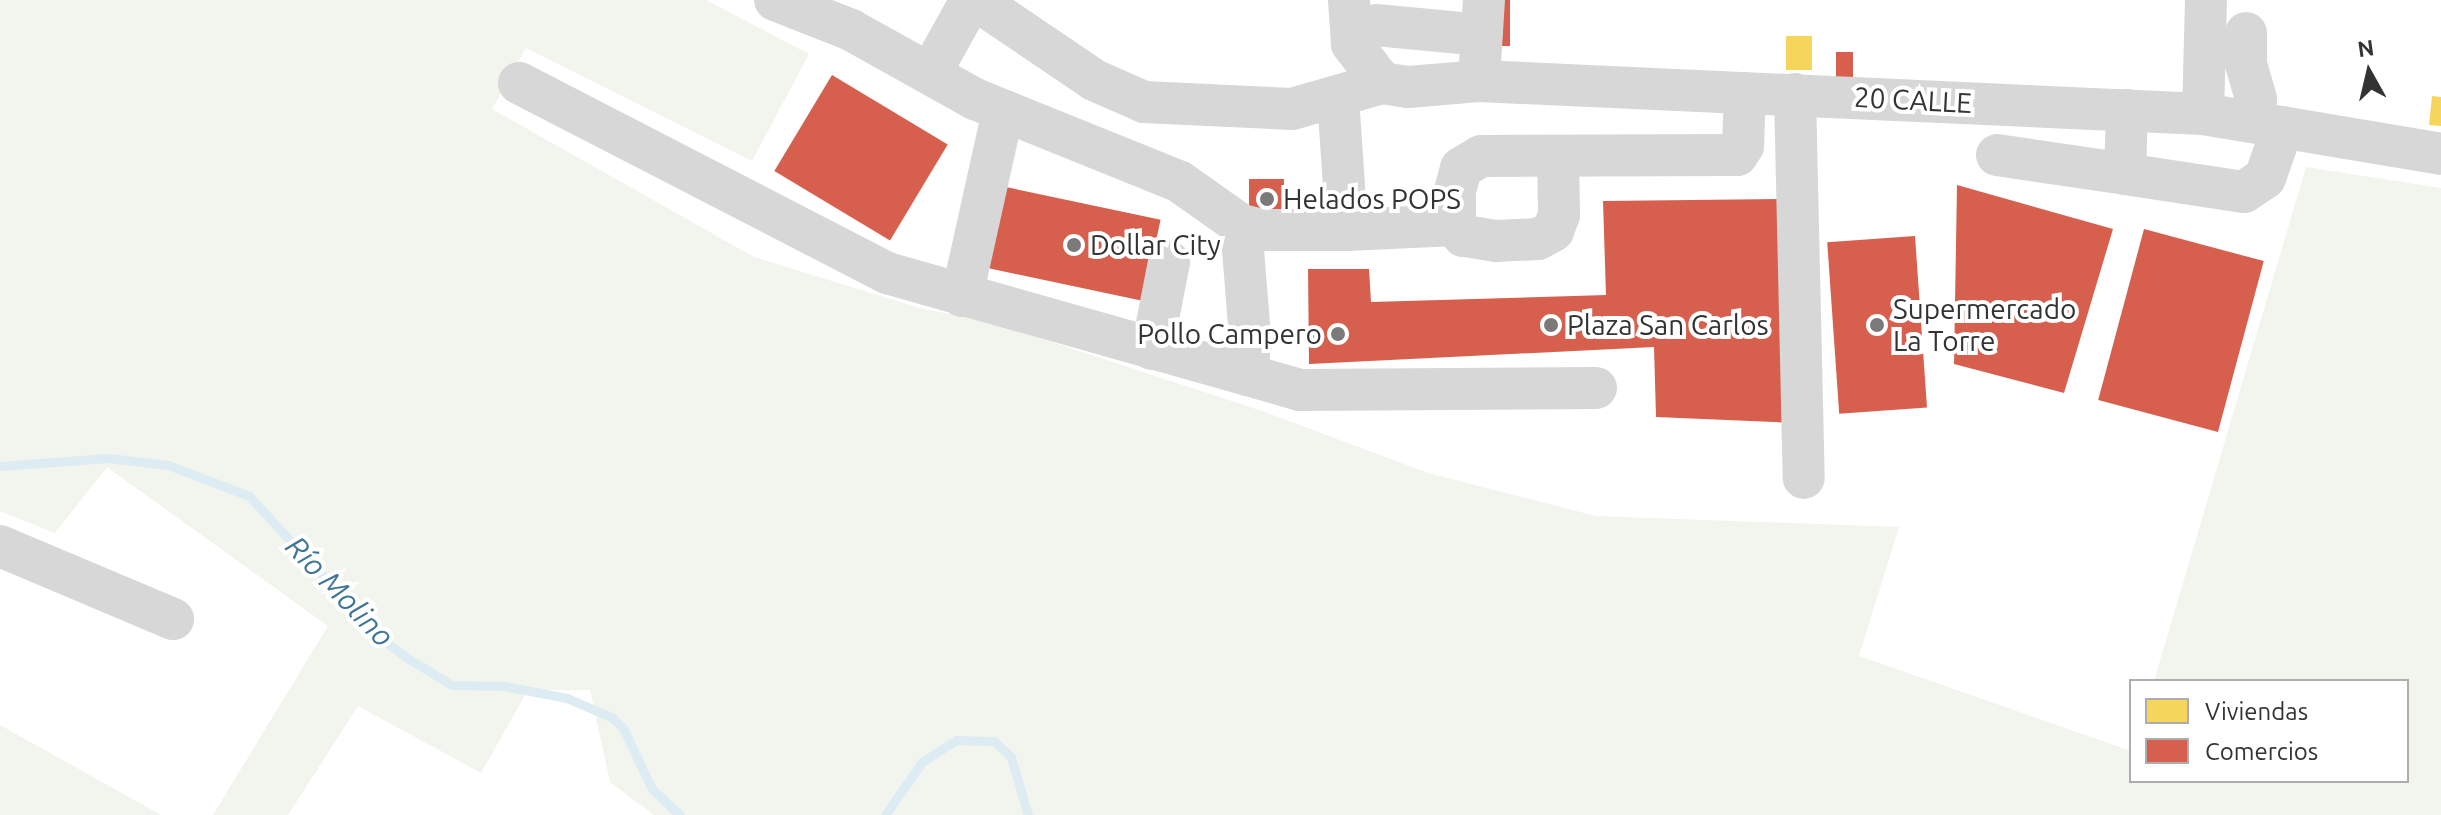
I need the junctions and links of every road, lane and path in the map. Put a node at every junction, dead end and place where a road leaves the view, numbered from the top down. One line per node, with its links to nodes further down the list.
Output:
1 (775, 0): 7 (street)
2 (974, 0): 7 (street); 13 (street)
3 (2206, 0): 16 (street)
4 (1368, 8): 5 (street); 8 (street)
5 (1483, 18): 9 (street)
6 (2246, 33): 17 (street)
7 (931, 72): 15 (street)
8 (1377, 79): 9 (street, 20 CALLE); 13 (street)
9 (1479, 81): 11 (street, 20 CALLE)
10 (519, 83): 26 (street)
11 (1745, 93): 12 (street, 20 CALLE); 20 (street)
12 (1795, 94): 14 (street, 20 CALLE); 30 (street)
13 (1338, 97): 24 (street)
14 (2127, 110): 16 (street, 20 CALLE); 21 (street)
15 (1003, 111): 22 (street); 26 (street)
16 (2203, 114): 17 (street, 20 CALLE)
17 (2269, 125): 18 (street, 20 CALLE); 21 (street)
18 (2441, 154)
19 (1997, 155): 21 (street)
20 (1558, 156): 23 (street); 23 (street)
21 (2125, 174)
22 (1241, 225): 24 (street); 28 (street)
23 (1455, 225): 24 (street)
24 (1347, 230)
25 (1169, 262): 27 (street)
26 (962, 296): 27 (street)
27 (1152, 349): 28 (street)
28 (1248, 375): 29 (street)
29 (1596, 388)
30 (1804, 478)
31 (0, 546): 32 (street)
32 (173, 619)

